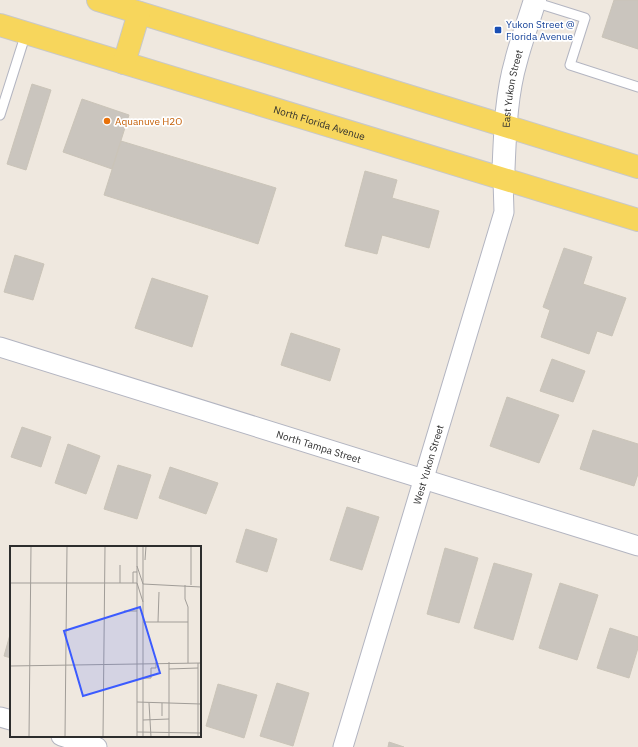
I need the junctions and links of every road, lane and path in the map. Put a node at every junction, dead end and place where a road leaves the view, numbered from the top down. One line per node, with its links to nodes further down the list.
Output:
1 (98, 0): 3 (main road)
2 (535, 1): 7 (lane); 9 (street, East Yukon Street)
3 (140, 10): 6 (main road); 9 (main road)
4 (0, 26): 5 (main road, North Florida Avenue)
5 (26, 33): 6 (main road, North Florida Avenue); 8 (lane)
6 (124, 63): 11 (main road, North Florida Avenue)
7 (638, 87)
8 (0, 115)
9 (506, 127): 10 (main road); 11 (street, East Yukon Street)
10 (638, 167)
11 (503, 180): 12 (main road, North Florida Avenue); 14 (street, West Yukon Street)
12 (638, 220)
13 (0, 347): 14 (street, North Tampa Street)
14 (423, 478): 15 (street, North Tampa Street); 20 (street, West Yukon Street)
15 (638, 546)
16 (0, 717): 17 (street)
17 (10, 720)
18 (65, 737): 19 (street)
19 (97, 747)
20 (343, 747)

